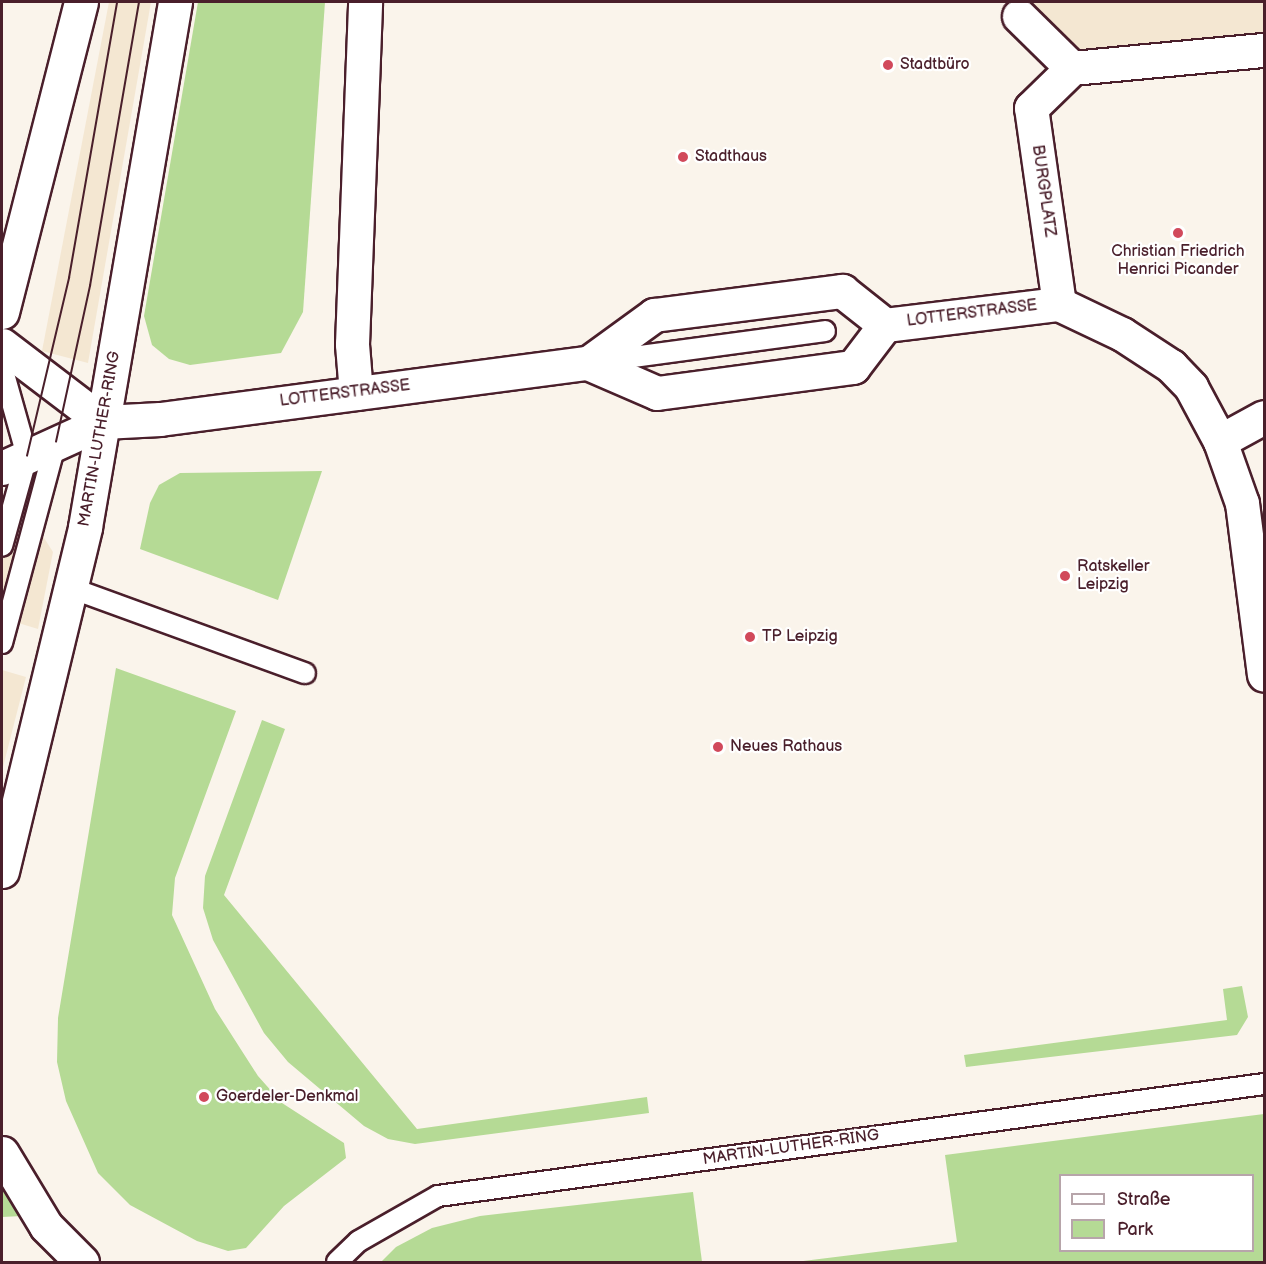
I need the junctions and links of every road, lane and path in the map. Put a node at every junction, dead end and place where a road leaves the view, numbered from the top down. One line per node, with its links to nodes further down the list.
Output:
1 (81, 2): 8 (street)
2 (174, 2): 16 (street, MARTIN-LUTHER-RING)
3 (365, 2): 14 (street)
4 (1019, 16): 6 (street)
5 (1264, 50): 6 (street)
6 (1072, 68): 7 (street, BURGPLATZ)
7 (1059, 304): 9 (street, LOTTERSTRASSE); 17 (street)
8 (2, 312)
9 (885, 325): 12 (street, LOTTERSTRASSE); 12 (street, LOTTERSTRASSE)
10 (825, 331): 12 (lane)
11 (2, 345): 16 (street)
12 (588, 363): 14 (street, LOTTERSTRASSE)
13 (2, 367): 19 (lane)
14 (356, 393): 16 (street, LOTTERSTRASSE)
15 (1264, 417): 17 (street)
16 (103, 423): 18 (street, LOTTERSTRASSE); 21 (street, MARTIN-LUTHER-RING)
17 (1220, 441): 24 (street)
18 (56, 442): 19 (street, LOTTERSTRASSE); 22 (lane)
19 (14, 462): 20 (lane)
20 (2, 546)
21 (71, 588): 23 (lane); 25 (street, MARTIN-LUTHER-RING)
22 (2, 643)
23 (305, 673)
24 (1264, 675)
25 (2, 871)
26 (1264, 1084): 29 (lane, MARTIN-LUTHER-RING)
27 (2, 1153): 28 (street)
28 (82, 1263)
29 (338, 1263)

